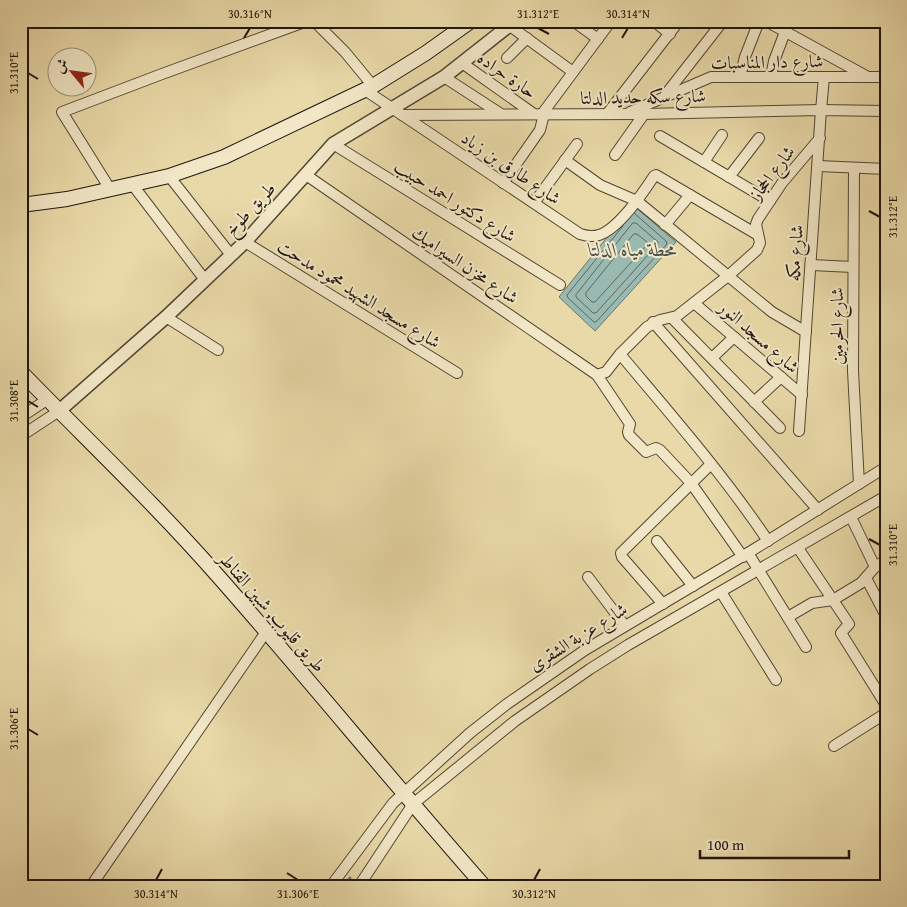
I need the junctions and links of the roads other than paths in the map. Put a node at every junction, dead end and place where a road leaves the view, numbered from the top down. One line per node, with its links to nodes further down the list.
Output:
1 (308, 21): 52 (street)
2 (314, 21): 25 (street, شارع طارق بن زياد)
3 (573, 21): 15 (street)
4 (611, 21): 15 (street)
5 (654, 21): 13 (street)
6 (679, 21): 13 (street)
7 (723, 21): 26 (street)
8 (759, 21): 20 (street)
9 (766, 21): 12 (street)
10 (469, 22): 25 (main road)
11 (513, 23): 14 (street); 17 (street, طريق طوخ)
12 (785, 32): 21 (street); 23 (street)
13 (670, 34): 32 (street)
14 (527, 38): 16 (street); 18 (street)
15 (598, 40): 18 (street)
16 (507, 58)
17 (462, 63): 19 (street, طريق طوخ); 31 (street, حارة حراده)
18 (573, 72): 31 (street)
19 (444, 76): 28 (street, طريق طوخ); 30 (street)
20 (740, 77): 21 (street, شارع دار المناسبات); 26 (street, شارع دار المناسبات)
21 (771, 77): 22 (street, شارع دار المناسبات)
22 (824, 77): 23 (street, شارع دار المناسبات); 27 (street, شارع مكه)
23 (866, 77): 24 (street, شارع دار المناسبات)
24 (886, 77)
25 (369, 88): 28 (street, شارع طارق بن زياد); 48 (main road)
26 (663, 97): 33 (street, شارع دار المناسبات)
27 (821, 110): 29 (street, شارع سكه حديد الدلتا); 34 (street, شارع سكه حديد الدلتا); 38 (street, شارع مكه)
28 (397, 111): 30 (street, شارع سكه حديد الدلتا); 39 (street, طريق طوخ); 50 (street, شارع طارق بن زياد)
29 (886, 111)
30 (502, 114): 31 (street, شارع سكه حديد الدلتا)
31 (540, 114): 32 (street, شارع سكه حديد الدلتا); 50 (street)
32 (607, 114): 33 (street, شارع سكه حديد الدلتا)
33 (626, 114): 34 (street, شارع سكه حديد الدلتا)
34 (644, 114): 41 (street)
35 (722, 135): 43 (street)
36 (660, 136): 43 (street)
37 (759, 138): 49 (street)
38 (820, 138): 44 (street, شارع مكه); 55 (street, شارع الحجاز)
39 (333, 144): 47 (street, طريق طوخ); 66 (street, شارع دكتور احمد حبيب)
40 (577, 144): 42 (street)
41 (615, 155)
42 (565, 160): 54 (street); 56 (street)
43 (704, 162): 49 (street)
44 (818, 166): 45 (street); 62 (street, شارع مكه)
45 (854, 168): 46 (street); 63 (street, شارع الحرمين)
46 (886, 169)
47 (306, 175): 60 (street, طريق طوخ); 77 (street, شارع مخزن السيراميك)
48 (169, 176): 51 (main road); 61 (street)
49 (729, 177): 55 (street)
50 (503, 183): 56 (street, شارع طارق بن زياد)
51 (132, 184): 52 (main road); 65 (street)
52 (110, 189): 57 (main road)
53 (690, 195): 54 (street, شارع طارق بن زياد); 58 (street); 59 (street)
54 (637, 201): 56 (street, شارع طارق بن زياد); 58 (street)
55 (770, 201): 59 (street, شارع الحجاز)
56 (534, 203)
57 (21, 205)
58 (666, 225): 64 (street)
59 (758, 235): 64 (street, شارع الحجاز)
60 (245, 242): 61 (street, طريق طوخ); 76 (street, شارع مسجد الشهيد محمود مدحت)
61 (231, 255): 65 (street, طريق طوخ)
62 (811, 265): 63 (street); 71 (street, شارع مكه)
63 (853, 267): 91 (street, شارع الحرمين)
64 (728, 276): 67 (street); 71 (street)
65 (205, 280): 68 (street, طريق طوخ)
66 (560, 285)
67 (694, 303): 69 (street); 72 (street, شارع مسجد النور)
68 (166, 317): 73 (street); 83 (street, طريق طوخ)
69 (672, 318): 70 (street); 75 (street)
70 (653, 322): 74 (street); 93 (street)
71 (806, 332): 80 (street, شارع مكه)
72 (734, 337): 75 (street); 79 (street, شارع مسجد النور)
73 (218, 350)
74 (620, 354): 77 (street); 88 (street)
75 (712, 358): 82 (street)
76 (457, 373)
77 (601, 374): 90 (street)
78 (23, 376): 81 (main road, طريق قليوب, شبين القناطر)
79 (781, 377): 80 (street, شارع مسجد النور); 82 (street)
80 (802, 395): 86 (street, شارع مكه)
81 (48, 399): 83 (main road, طريق قليوب, شبين القناطر); 84 (street)
82 (754, 402): 85 (street)
83 (59, 411): 87 (street, طريق طوخ); 111 (main road, طريق قليوب, شبين القناطر)
84 (21, 417)
85 (780, 428)
86 (799, 431)
87 (21, 436)
88 (711, 464): 90 (street); 96 (street)
89 (886, 467): 91 (street, شارع عزبة الشقرى)
90 (691, 484): 98 (street); 107 (street)
91 (859, 484): 93 (street, شارع عزبة الشقرى)
92 (886, 496): 94 (street, شارع عزبة الشقرى)
93 (818, 510): 96 (street, شارع عزبة الشقرى)
94 (850, 517): 97 (street, شارع عزبة الشقرى); 100 (street)
95 (657, 541): 104 (street)
96 (768, 541): 98 (street, شارع عزبة الشقرى)
97 (798, 548): 101 (street, شارع عزبة الشقرى); 106 (street)
98 (746, 555): 101 (street); 104 (street, شارع عزبة الشقرى)
99 (886, 560): 100 (street)
100 (875, 567): 103 (street)
101 (759, 570): 105 (street, شارع عزبة الشقرى); 109 (street)
102 (588, 577): 110 (street)
103 (866, 578): 106 (street); 108 (street)
104 (693, 586): 107 (street, شارع عزبة الشقرى)
105 (721, 592): 113 (street); 118 (street, شارع عزبة الشقرى)
106 (833, 600): 109 (street); 114 (street)
107 (663, 604): 110 (street, شارع عزبة الشقرى)
108 (886, 616)
109 (788, 617): 112 (street)
110 (625, 626): 117 (street, شارع عزبة الشقرى)
111 (266, 632): 117 (main road, طريق قليوب, شبين القناطر); 119 (street)
112 (806, 646)
113 (776, 680)
114 (886, 705)
115 (884, 718): 116 (street)
116 (834, 746)
117 (403, 793): 118 (main road, طريق قليوب, شبين القناطر); 120 (street, شارع عزبة الشقرى)
118 (413, 804): 121 (street, شارع عزبة الشقرى); 122 (main road, طريق قليوب, شبين القناطر)
119 (91, 886)
120 (331, 886)
121 (359, 886)
122 (484, 886)

